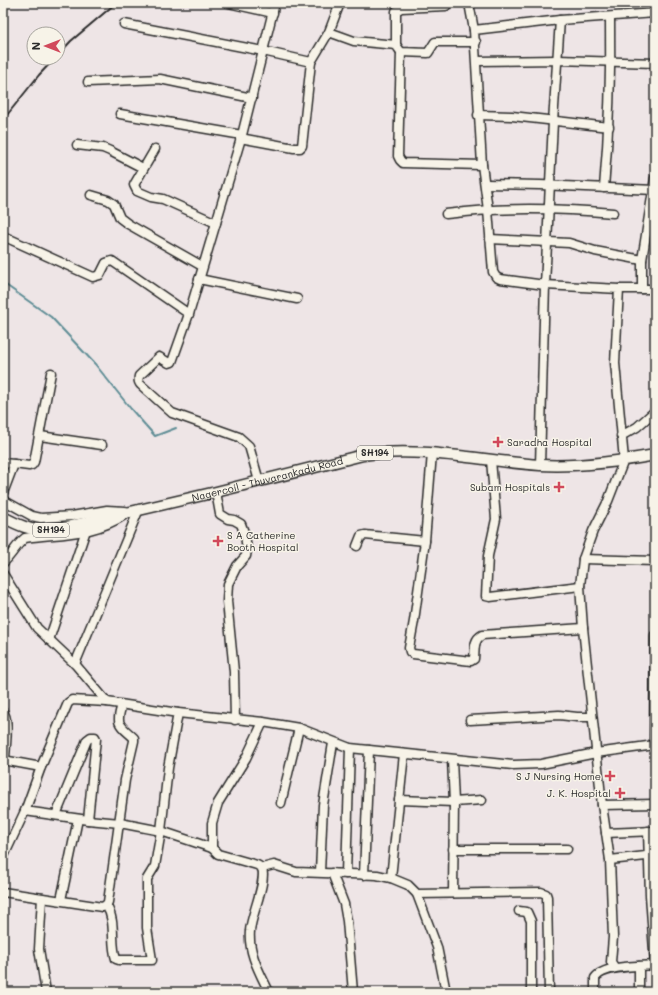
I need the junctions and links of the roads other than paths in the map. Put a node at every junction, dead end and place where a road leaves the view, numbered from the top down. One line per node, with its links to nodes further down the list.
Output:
1 (228, 3): 6 (street)
2 (275, 3): 6 (street)
3 (340, 3): 12 (street)
4 (469, 3): 11 (street)
5 (446, 6): 14 (street)
6 (273, 12): 15 (street)
7 (655, 13): 8 (street)
8 (610, 17): 9 (street); 18 (street)
9 (560, 20): 11 (street); 16 (street)
10 (124, 24): 15 (street)
11 (474, 30): 13 (street)
12 (329, 32): 14 (street); 19 (street)
13 (476, 42): 14 (street); 17 (street)
14 (399, 48): 30 (street)
15 (263, 51): 19 (street); 22 (street)
16 (558, 60): 17 (street); 18 (street); 25 (street)
17 (477, 61): 24 (street)
18 (610, 61): 20 (street); 26 (street)
19 (312, 62): 27 (street)
20 (655, 63)
21 (88, 82): 22 (street)
22 (252, 98): 27 (street)
23 (120, 114): 27 (street)
24 (478, 115): 25 (street); 30 (street)
25 (553, 122): 26 (street); 34 (street)
26 (609, 127): 35 (street)
27 (241, 137): 42 (street)
28 (77, 145): 31 (street)
29 (155, 149): 31 (street)
30 (482, 165): 33 (street)
31 (143, 168): 42 (street)
32 (655, 178): 36 (street)
33 (484, 184): 34 (street); 39 (street)
34 (550, 186): 35 (street); 38 (street)
35 (604, 188): 36 (street)
36 (654, 190): 46 (street)
37 (91, 195): 47 (street)
38 (549, 209): 39 (street); 40 (street); 45 (street)
39 (488, 210): 41 (street); 44 (street)
40 (613, 213)
41 (446, 214)
42 (216, 223): 47 (street)
43 (3, 236): 54 (street)
44 (490, 239): 45 (street); 49 (street)
45 (548, 241): 46 (street); 49 (street)
46 (642, 260): 51 (street)
47 (202, 266): 48 (street)
48 (199, 279): 53 (street); 54 (street)
49 (546, 285): 50 (street); 66 (street)
50 (619, 289): 51 (street); 58 (street)
51 (642, 289): 52 (street)
52 (655, 289)
53 (297, 299)
54 (189, 314): 67 (street)
55 (51, 373): 57 (street)
56 (655, 411): 58 (street)
57 (40, 436): 59 (street); 65 (street)
58 (621, 436): 63 (street)
59 (102, 445)
60 (432, 453): 62 (main road, Nagercoil - Thuvarankadu Road / SH194); 67 (main road, Nagercoil - Thuvarankadu Road / SH194); 74 (street)
61 (655, 455): 63 (main road, Nagercoil - Thuvarankadu Road / SH194)
62 (491, 460): 66 (main road, Nagercoil - Thuvarankadu Road / SH194); 80 (street)
63 (624, 460): 66 (main road, Nagercoil - Thuvarankadu Road / SH194); 76 (street)
64 (3, 463): 65 (street)
65 (14, 464): 68 (street)
66 (540, 465)
67 (259, 481): 69 (main road, Nagercoil - Thuvarankadu Road / SH194)
68 (3, 492)
69 (216, 492): 71 (main road, Nagercoil - Thuvarankadu Road / SH194); 90 (street)
70 (3, 500): 71 (street)
71 (134, 510): 72 (main road, Nagercoil - Thuvarankadu Road / SH194); 73 (street); 84 (street)
72 (3, 517)
73 (86, 530): 78 (street); 83 (street)
74 (425, 541): 75 (street); 81 (street)
75 (357, 546)
76 (583, 559): 77 (street); 80 (street)
77 (655, 561)
78 (3, 563)
79 (3, 574): 83 (street)
80 (580, 586): 81 (street)
81 (583, 628): 89 (street)
82 (655, 635): 95 (street)
83 (49, 640): 84 (street)
84 (75, 664): 85 (street)
85 (107, 702): 86 (street); 102 (street)
86 (122, 705): 88 (street); 113 (street)
87 (3, 712): 100 (street)
88 (178, 713): 90 (street); 115 (street)
89 (592, 717): 91 (street); 98 (street)
90 (235, 720): 92 (street)
91 (470, 720)
92 (263, 722): 93 (street); 117 (street)
93 (299, 728): 94 (street); 106 (street)
94 (333, 743): 96 (street); 124 (street)
95 (654, 745): 98 (street)
96 (350, 748): 97 (street); 126 (street)
97 (369, 750): 99 (street); 127 (street)
98 (596, 753): 101 (street); 108 (street)
99 (404, 754): 101 (street); 103 (street)
100 (4, 760): 102 (street)
101 (452, 760): 105 (street)
102 (41, 767): 109 (street)
103 (399, 800): 105 (street); 128 (street)
104 (482, 800): 105 (street)
105 (454, 802): 118 (street)
106 (281, 803)
107 (655, 804): 108 (street)
108 (602, 805): 116 (street)
109 (26, 811): 110 (street); 121 (street)
110 (56, 815): 111 (street); 112 (street)
111 (78, 819): 112 (street); 134 (street)
112 (88, 820): 113 (street)
113 (120, 823): 115 (street); 135 (street)
114 (652, 831): 116 (street); 120 (street)
115 (161, 832): 117 (street); 135 (street)
116 (606, 833): 122 (street)
117 (212, 848): 123 (street)
118 (453, 849): 119 (street); 130 (street)
119 (567, 849)
120 (652, 856): 122 (street); 132 (street)
121 (3, 858)
122 (610, 860): 139 (street)
123 (262, 868): 124 (street); 141 (street)
124 (320, 872): 125 (street)
125 (332, 873): 126 (street); 142 (street)
126 (346, 874): 127 (street)
127 (364, 875): 128 (street)
128 (391, 878): 131 (street)
129 (3, 892): 133 (street)
130 (453, 893): 131 (street); 145 (street)
131 (417, 894): 143 (street)
132 (653, 895): 137 (street)
133 (42, 898): 134 (street); 140 (street)
134 (61, 900): 135 (street)
135 (106, 905)
136 (519, 911): 144 (street)
137 (655, 965): 138 (street)
138 (638, 966): 139 (street); 147 (street)
139 (615, 968): 146 (street)
140 (46, 992)
141 (269, 992)
142 (353, 992)
143 (446, 992)
144 (531, 992)
145 (549, 992)
146 (595, 992)
147 (639, 992)

